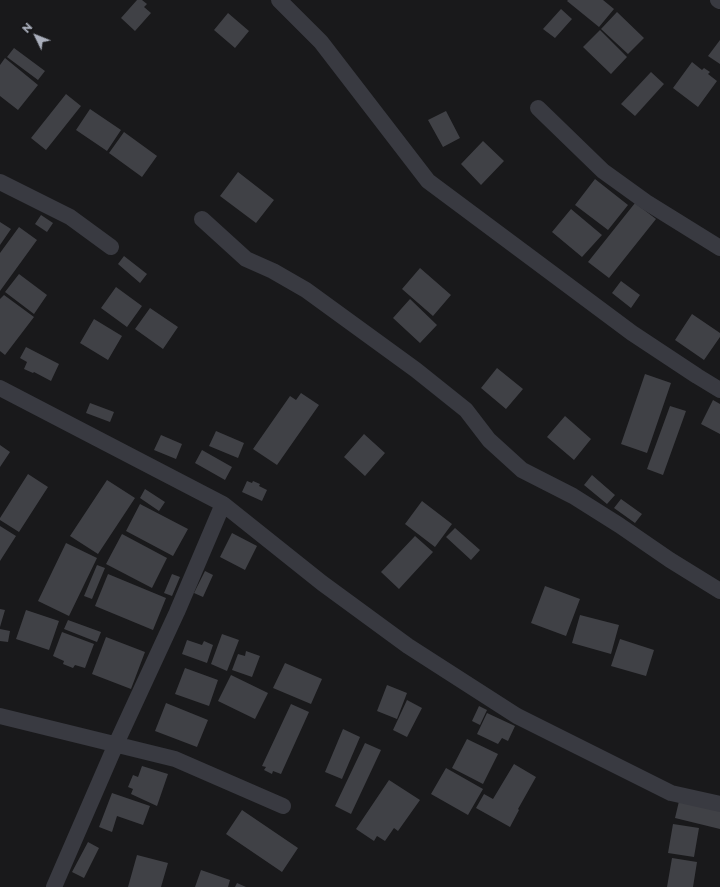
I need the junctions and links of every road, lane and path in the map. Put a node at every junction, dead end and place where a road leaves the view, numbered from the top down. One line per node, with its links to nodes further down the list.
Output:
1 (279, 0): 8 (street)
2 (538, 108): 6 (street)
3 (1, 183): 5 (street)
4 (202, 219): 10 (street)
5 (111, 247)
6 (720, 248)
7 (0, 388): 9 (street)
8 (720, 390)
9 (223, 504): 12 (street); 13 (street)
10 (720, 591)
11 (0, 716): 12 (street)
12 (116, 744): 14 (street); 15 (street)
13 (720, 804)
14 (283, 806)
15 (54, 887)

